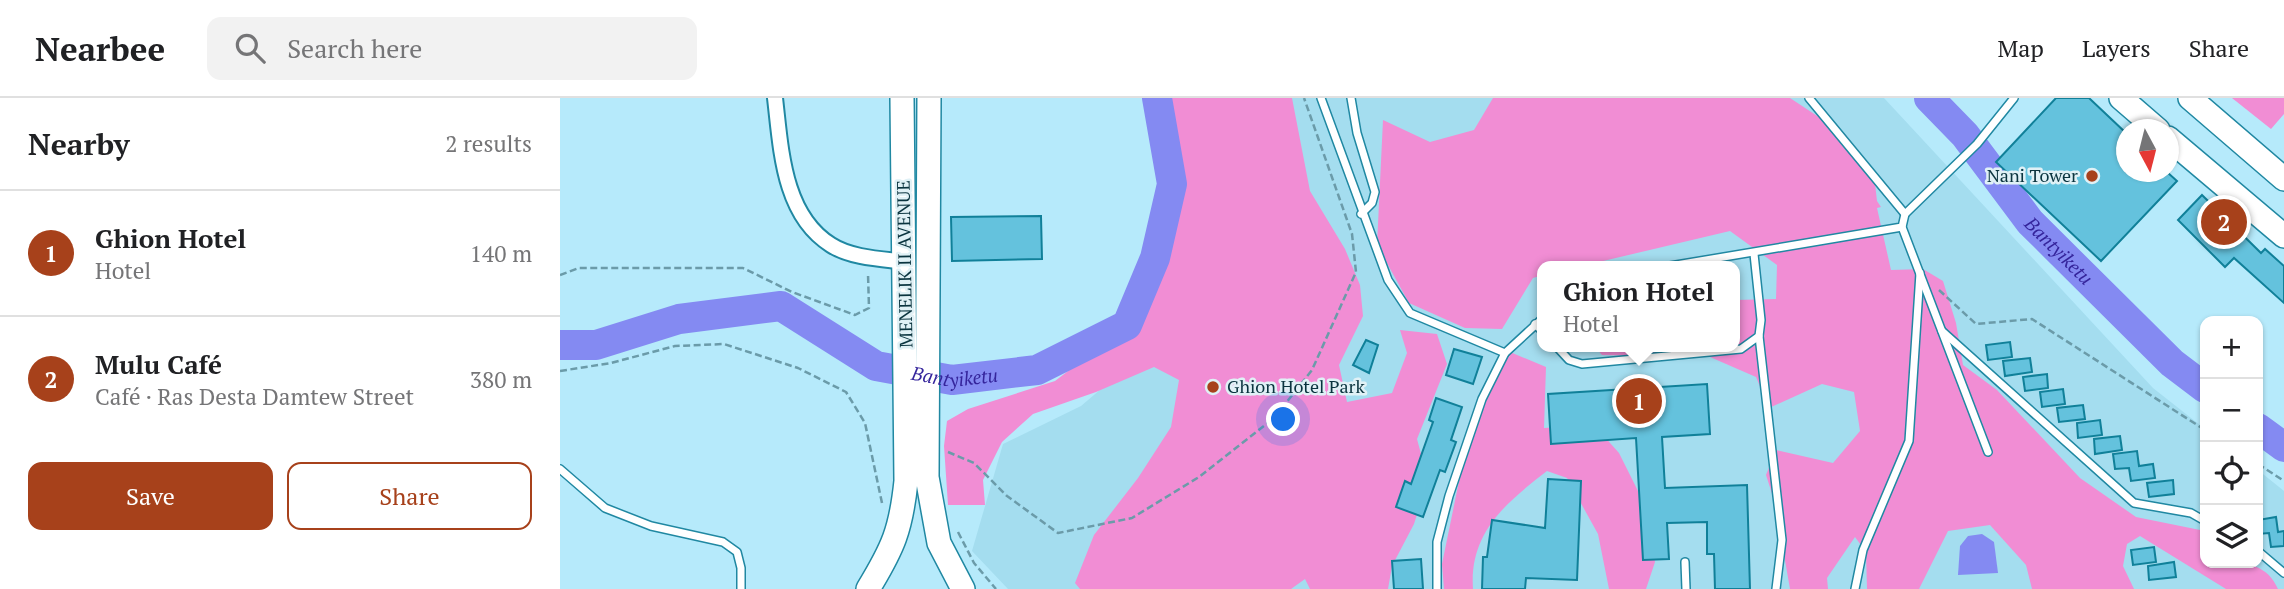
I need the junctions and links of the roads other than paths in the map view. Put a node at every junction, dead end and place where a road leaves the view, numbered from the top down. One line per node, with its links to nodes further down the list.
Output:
1 (775, 98): 19 (street)
2 (902, 98): 19 (main road, MENELIK II AVENUE)
3 (929, 98): 28 (main road, MENELIK II AVENUE)
4 (1321, 98): 13 (lane)
5 (1351, 98): 13 (lane)
6 (1809, 98): 14 (lane)
7 (2014, 98): 14 (lane)
8 (2121, 98): 10 (main road)
9 (2190, 98): 12 (main road)
10 (2145, 119)
11 (2179, 147): 16 (main road)
12 (2284, 180)
13 (1361, 214): 27 (lane)
14 (1905, 214): 15 (lane)
15 (1902, 227): 17 (lane); 20 (lane)
16 (2284, 236)
17 (1754, 254): 18 (lane); 23 (lane)
18 (1706, 261)
19 (906, 268): 28 (main road, MENELIK II AVENUE)
20 (1920, 273): 22 (lane); 41 (lane)
21 (1535, 324): 27 (lane)
22 (1942, 331): 29 (lane); 31 (lane)
23 (1759, 336): 24 (lane); 40 (lane)
24 (1740, 349)
25 (1562, 352): 26 (lane)
26 (1709, 352)
27 (1505, 353): 38 (lane)
28 (925, 438): 36 (main road, MENELIK II AVENUE); 37 (main road, MENELIK II AVENUE)
29 (1988, 452)
30 (560, 469): 35 (lane)
31 (2200, 518)
32 (2263, 555): 34 (lane)
33 (1685, 562): 39 (lane)
34 (2284, 573)
35 (741, 589)
36 (868, 589)
37 (963, 589)
38 (1437, 589)
39 (1686, 589)
40 (1776, 589)
41 (1855, 589)

